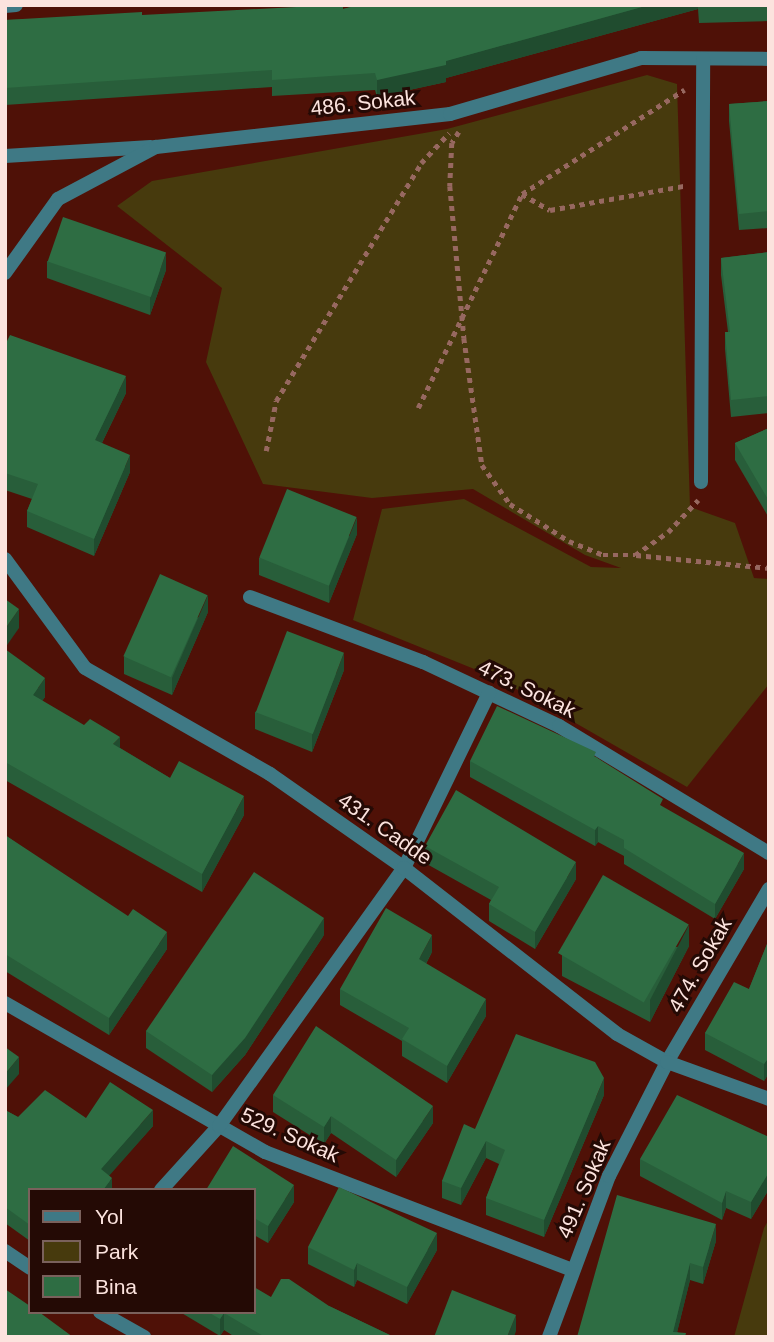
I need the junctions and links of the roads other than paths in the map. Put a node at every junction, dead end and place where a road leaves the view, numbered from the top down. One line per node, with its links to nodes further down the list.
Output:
1 (16, 5): 2 (street)
2 (5, 6)
3 (703, 59): 4 (street, 486. Sokak); 5 (street, 486. Sokak); 8 (street)
4 (769, 59)
5 (156, 147): 6 (street); 7 (street, 486. Sokak)
6 (5, 156)
7 (5, 273)
8 (701, 482)
9 (5, 559): 13 (street, 431. Cadde)
10 (250, 597): 11 (street, 473. Sokak)
11 (489, 693): 12 (street, 473. Sokak); 13 (street)
12 (769, 853)
13 (404, 868): 16 (street, 431. Cadde); 18 (street)
14 (769, 889): 16 (street, 474. Sokak)
15 (5, 1003): 18 (street, 529. Sokak)
16 (667, 1062): 17 (street, 431. Cadde); 22 (street, 491. Sokak)
17 (769, 1098)
18 (219, 1126): 19 (street); 22 (street, 529. Sokak)
19 (163, 1188)
20 (5, 1251): 21 (street)
21 (28, 1267)
22 (573, 1270): 25 (street, 491. Sokak)
23 (104, 1314): 24 (street)
24 (144, 1337)
25 (549, 1337)

